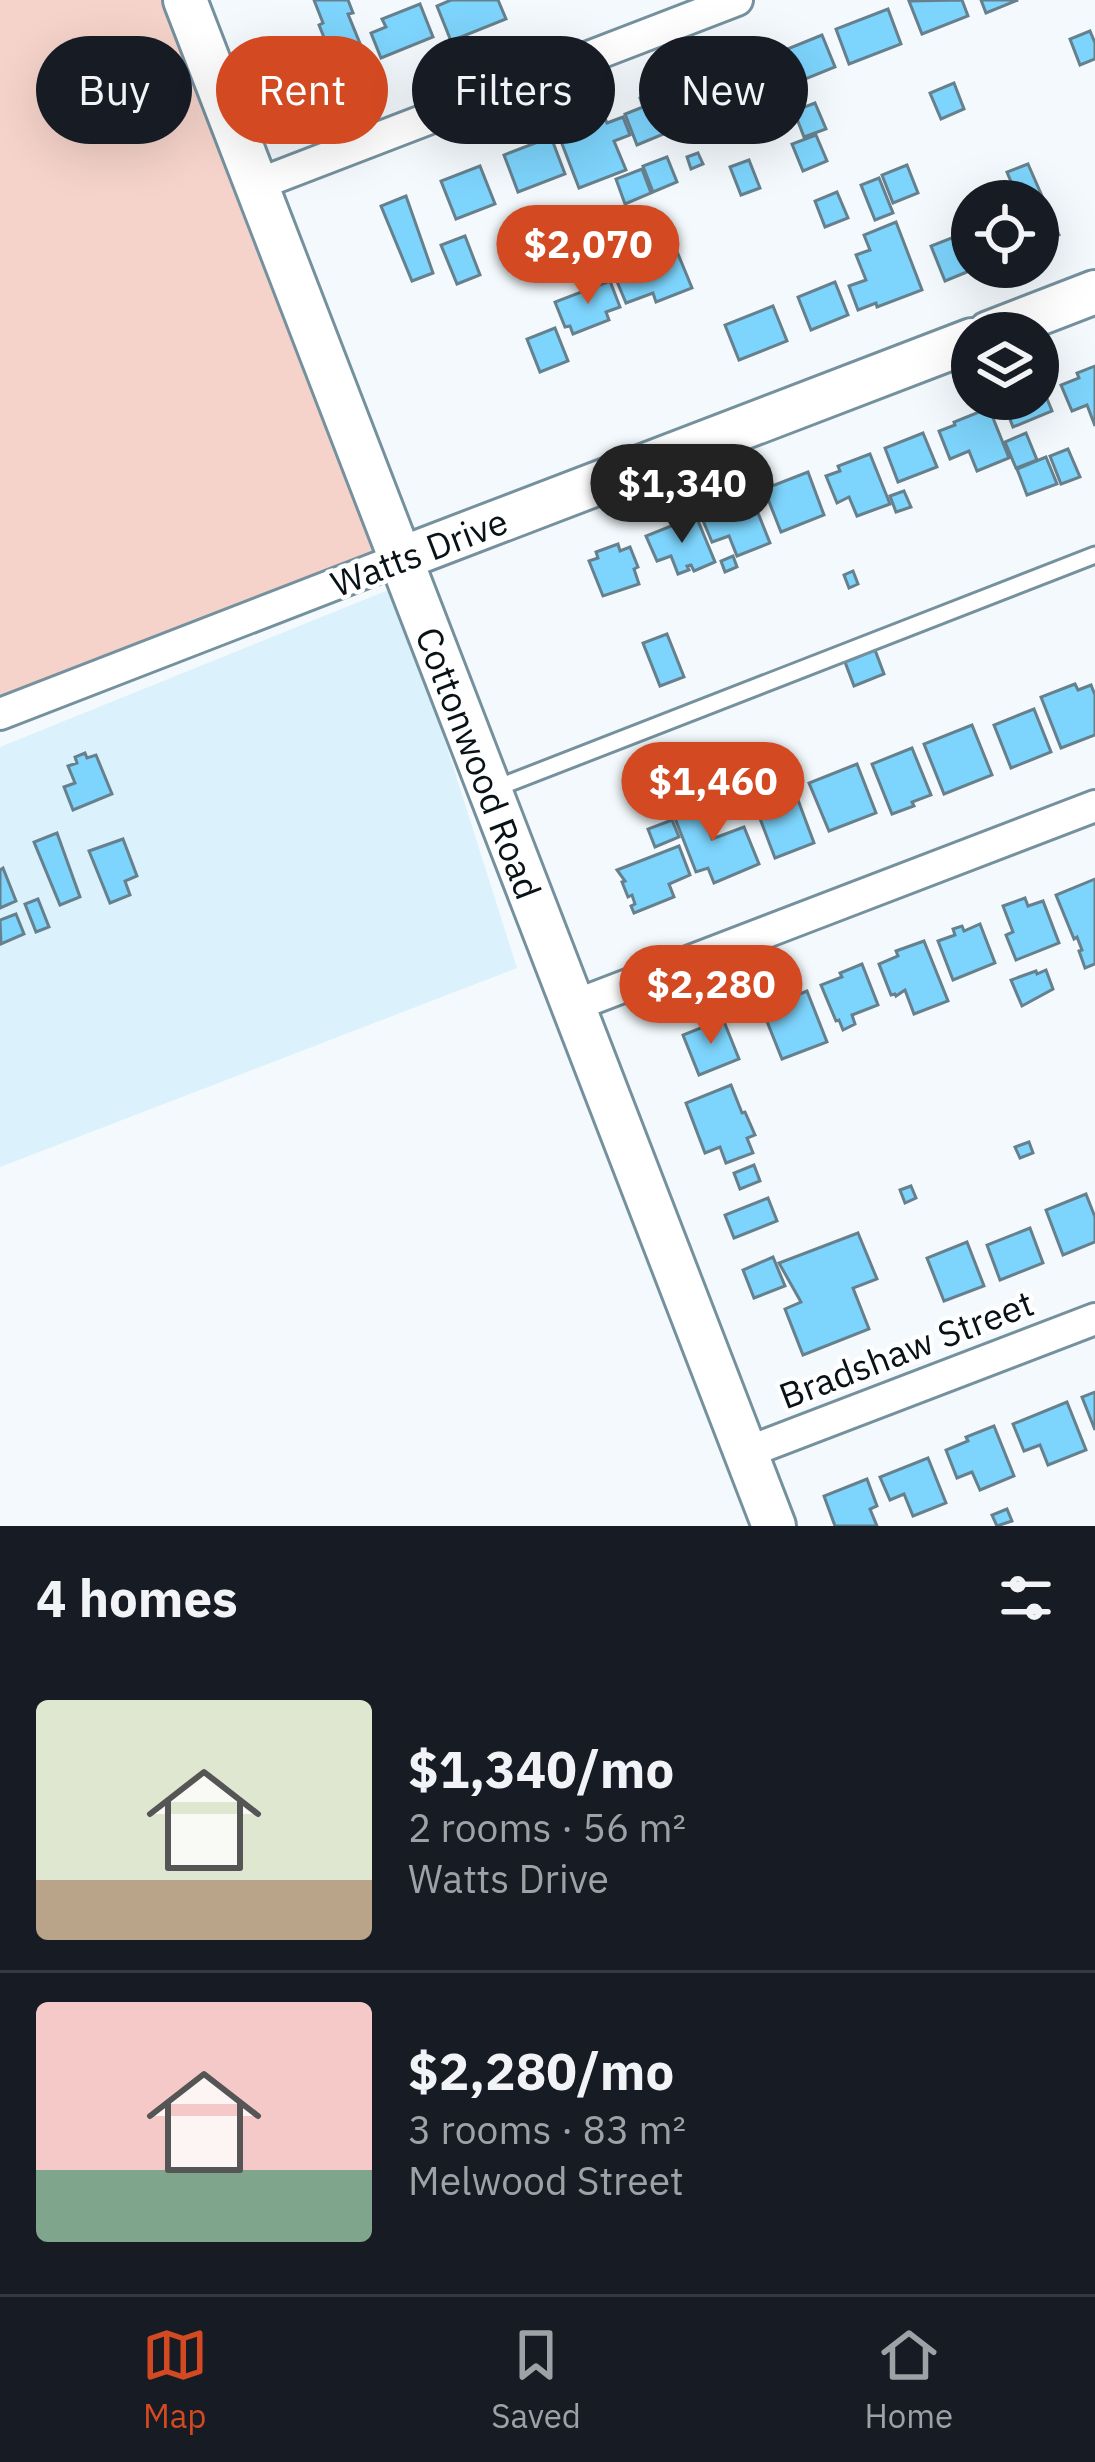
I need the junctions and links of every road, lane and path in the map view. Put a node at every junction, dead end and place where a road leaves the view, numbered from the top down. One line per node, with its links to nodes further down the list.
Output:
1 (185, 0): 3 (street, Cottonwood Road)
2 (737, 0): 3 (street)
3 (256, 185): 8 (street, Cottonwood Road)
4 (1095, 292): 5 (street)
5 (1043, 312)
6 (951, 348): 8 (street, Watts Drive)
7 (1095, 555): 10 (lane)
8 (400, 559): 9 (street, Watts Drive); 10 (street, Cottonwood Road)
9 (0, 715)
10 (490, 790): 12 (street, Cottonwood Road)
11 (1095, 806): 12 (street)
12 (573, 1006): 14 (street, Cottonwood Road)
13 (1095, 1319): 14 (street, Bradshaw Street)
14 (746, 1453): 15 (street, Cottonwood Road)
15 (774, 1526)

